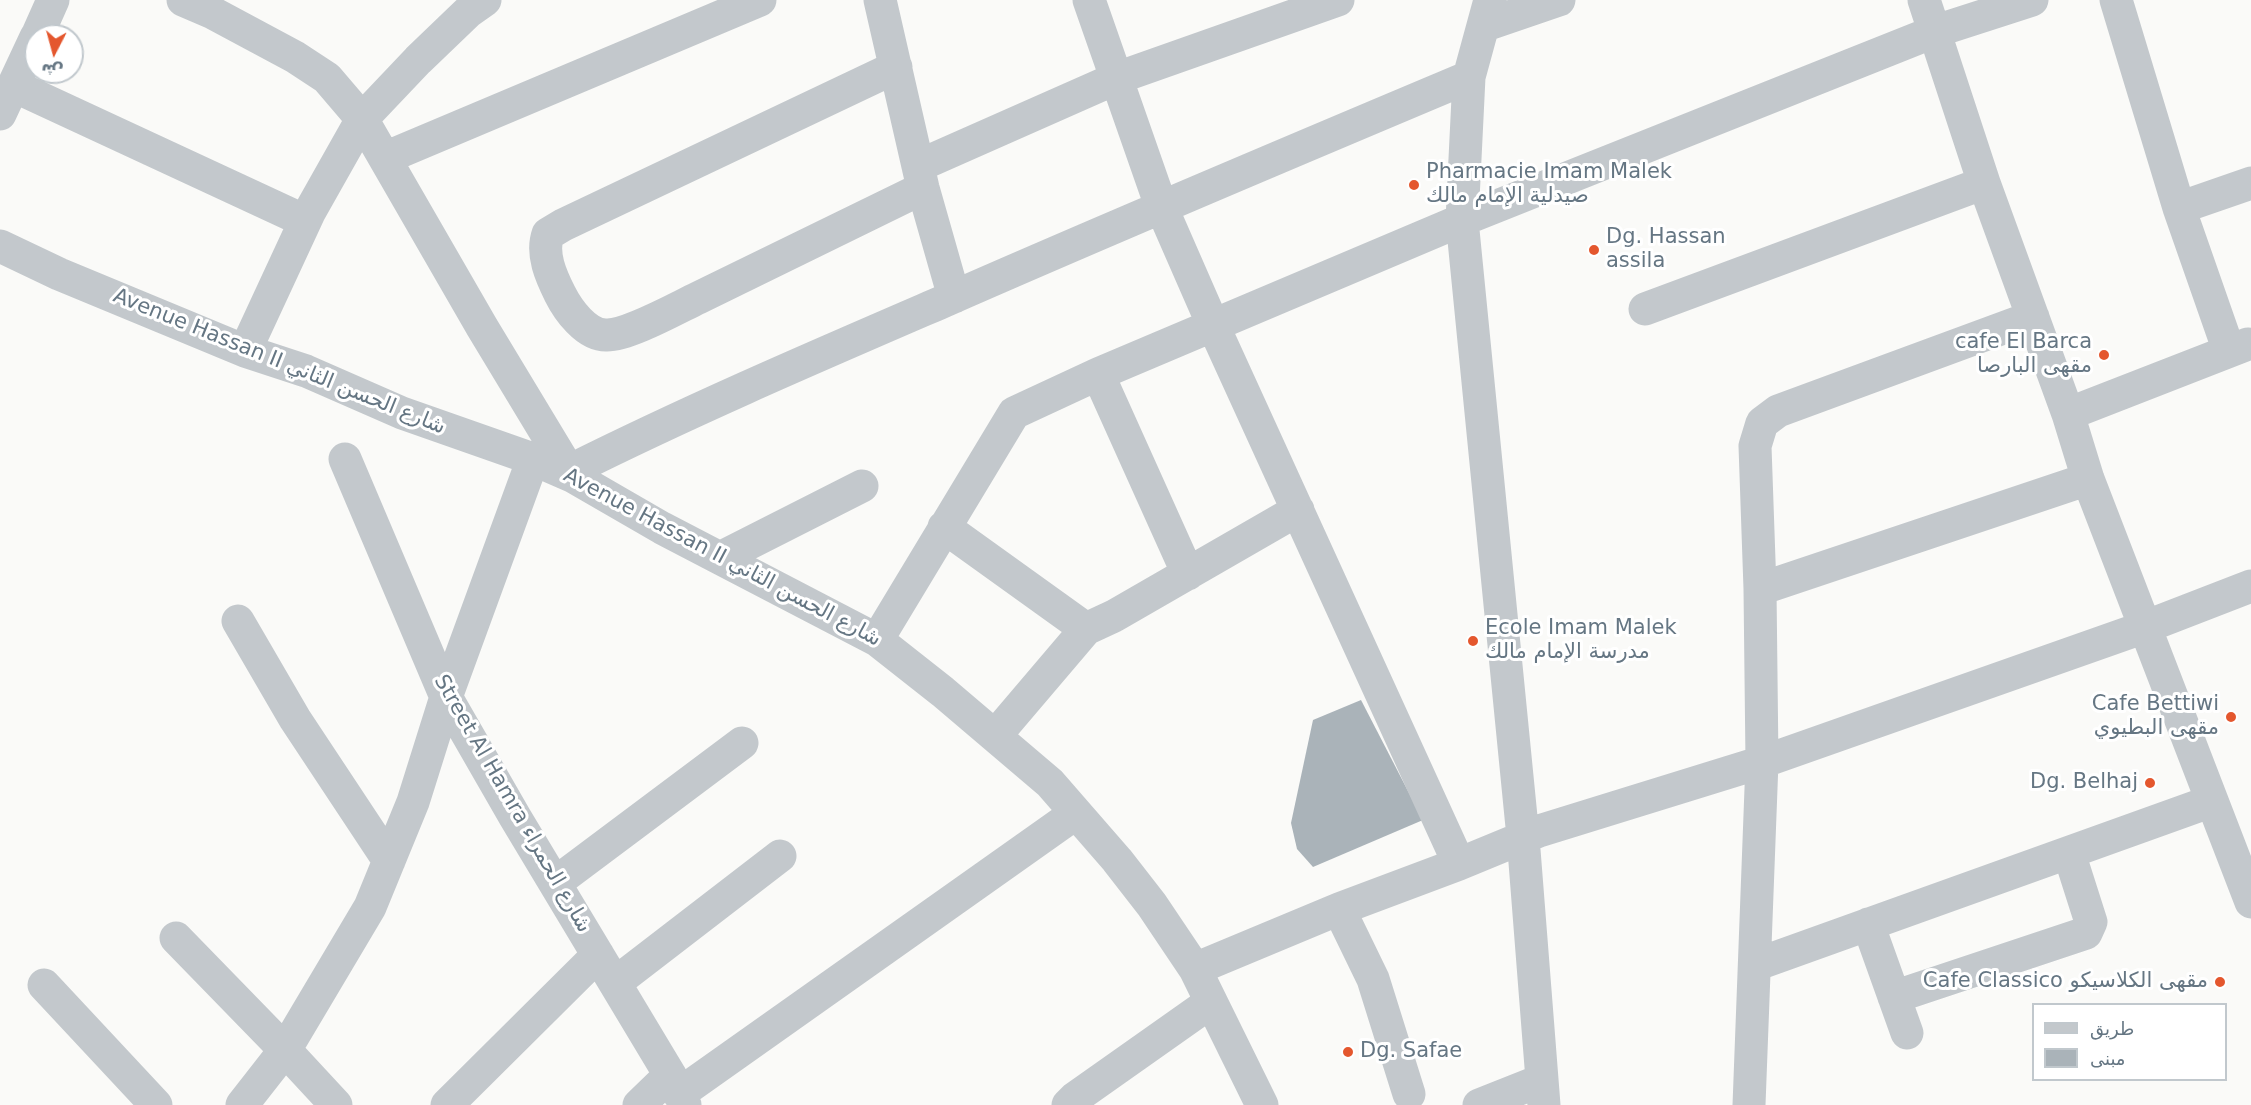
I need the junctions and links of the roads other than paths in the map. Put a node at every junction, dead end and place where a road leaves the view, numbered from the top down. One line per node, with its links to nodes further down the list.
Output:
1 (53, 0): 13 (street)
2 (183, 0): 20 (street)
3 (485, 0): 20 (street)
4 (760, 0): 21 (street)
5 (880, 0): 16 (street)
6 (1089, 0): 18 (street)
7 (1338, 0): 18 (street)
8 (1559, 0): 12 (street)
9 (1924, 0): 14 (street)
10 (2032, 0): 14 (street)
11 (2116, 0): 26 (street)
12 (1486, 13): 17 (street)
13 (42, 24)
14 (1936, 32): 23 (street); 27 (street)
15 (24, 63): 19 (street)
16 (896, 67): 22 (street); 22 (street)
17 (1469, 77): 25 (street); 27 (street)
18 (1117, 78): 22 (street); 25 (street)
19 (7, 100): 28 (street)
20 (362, 119): 21 (street); 28 (street)
21 (385, 158): 40 (street)
22 (921, 177): 30 (street)
23 (1984, 183): 31 (street); 32 (street)
24 (2251, 183): 26 (street)
25 (1161, 206): 30 (street); 33 (street)
26 (2179, 208): 34 (street)
27 (1462, 220): 33 (street); 59 (street)
28 (305, 221): 35 (street)
29 (0, 246): 35 (street, Avenue Hassan II شارع الحسن الثاني)
30 (954, 297): 40 (street)
31 (1646, 309)
32 (2033, 317): 37 (street); 48 (street)
33 (1213, 325): 36 (street); 43 (street)
34 (2240, 347): 37 (street)
35 (245, 351): 39 (street, Avenue Hassan II شارع الحسن الثاني)
36 (1098, 374): 44 (street); 46 (street)
37 (2068, 414): 41 (street)
38 (345, 459): 53 (street, Street Al Hamra شارع الحمراء)
39 (532, 459): 40 (street, Avenue Hassan II شارع الحسن الثاني); 53 (street)
40 (570, 473): 45 (street, Avenue Hassan II شارع الحسن الثاني)
41 (2088, 479): 48 (street); 50 (street)
42 (862, 486): 45 (street)
43 (1298, 510): 46 (street); 63 (street)
44 (944, 528): 51 (street); 52 (street)
45 (720, 558): 52 (street, Avenue Hassan II شارع الحسن الثاني)
46 (1188, 574): 51 (street)
47 (2251, 586): 50 (street)
48 (1760, 589): 56 (street)
49 (238, 621): 62 (street)
50 (2145, 627): 56 (street); 57 (street)
51 (1086, 630): 54 (street)
52 (877, 640): 54 (street, Avenue Hassan II شارع الحسن الثاني)
53 (446, 697): 62 (street); 64 (street, Street Al Hamra شارع الحمراء)
54 (995, 736): 58 (street, Avenue Hassan II شارع الحسن الثاني)
55 (742, 743): 64 (street)
56 (1762, 762): 59 (street); 70 (street)
57 (2212, 801): 60 (street); 65 (street)
58 (1076, 813): 71 (street, Avenue Hassan II شارع الحسن الثاني); 78 (street)
59 (1523, 837): 63 (street); 79 (street)
60 (2069, 852): 67 (street); 74 (street)
61 (780, 856): 72 (street)
62 (389, 861): 77 (street)
63 (1459, 864): 66 (street)
64 (555, 883): 69 (street, Street Al Hamra شارع الحمراء)
65 (2251, 902)
66 (1339, 909): 71 (street); 80 (street)
67 (1868, 924): 70 (street); 74 (street)
68 (176, 938): 77 (street)
69 (598, 955): 72 (street, Street Al Hamra شارع الحمراء); 84 (street)
70 (1755, 965): 89 (street)
71 (1195, 969): 75 (street, Avenue Hassan II شارع الحسن الثاني)
72 (615, 983): 78 (street, Street Al Hamra شارع الحمراء)
73 (44, 985): 81 (street)
74 (1894, 997): 76 (street)
75 (1211, 1002): 86 (street); 87 (street, Avenue Hassan II شارع الحسن الثاني)
76 (1907, 1033)
77 (285, 1050): 82 (street); 83 (street)
78 (678, 1091): 85 (street)
79 (1543, 1092): 88 (street)
80 (1409, 1094)
81 (156, 1105)
82 (242, 1105)
83 (336, 1105)
84 (447, 1105)
85 (639, 1105)
86 (1068, 1105)
87 (1262, 1105)
88 (1479, 1105)
89 (1749, 1105)

